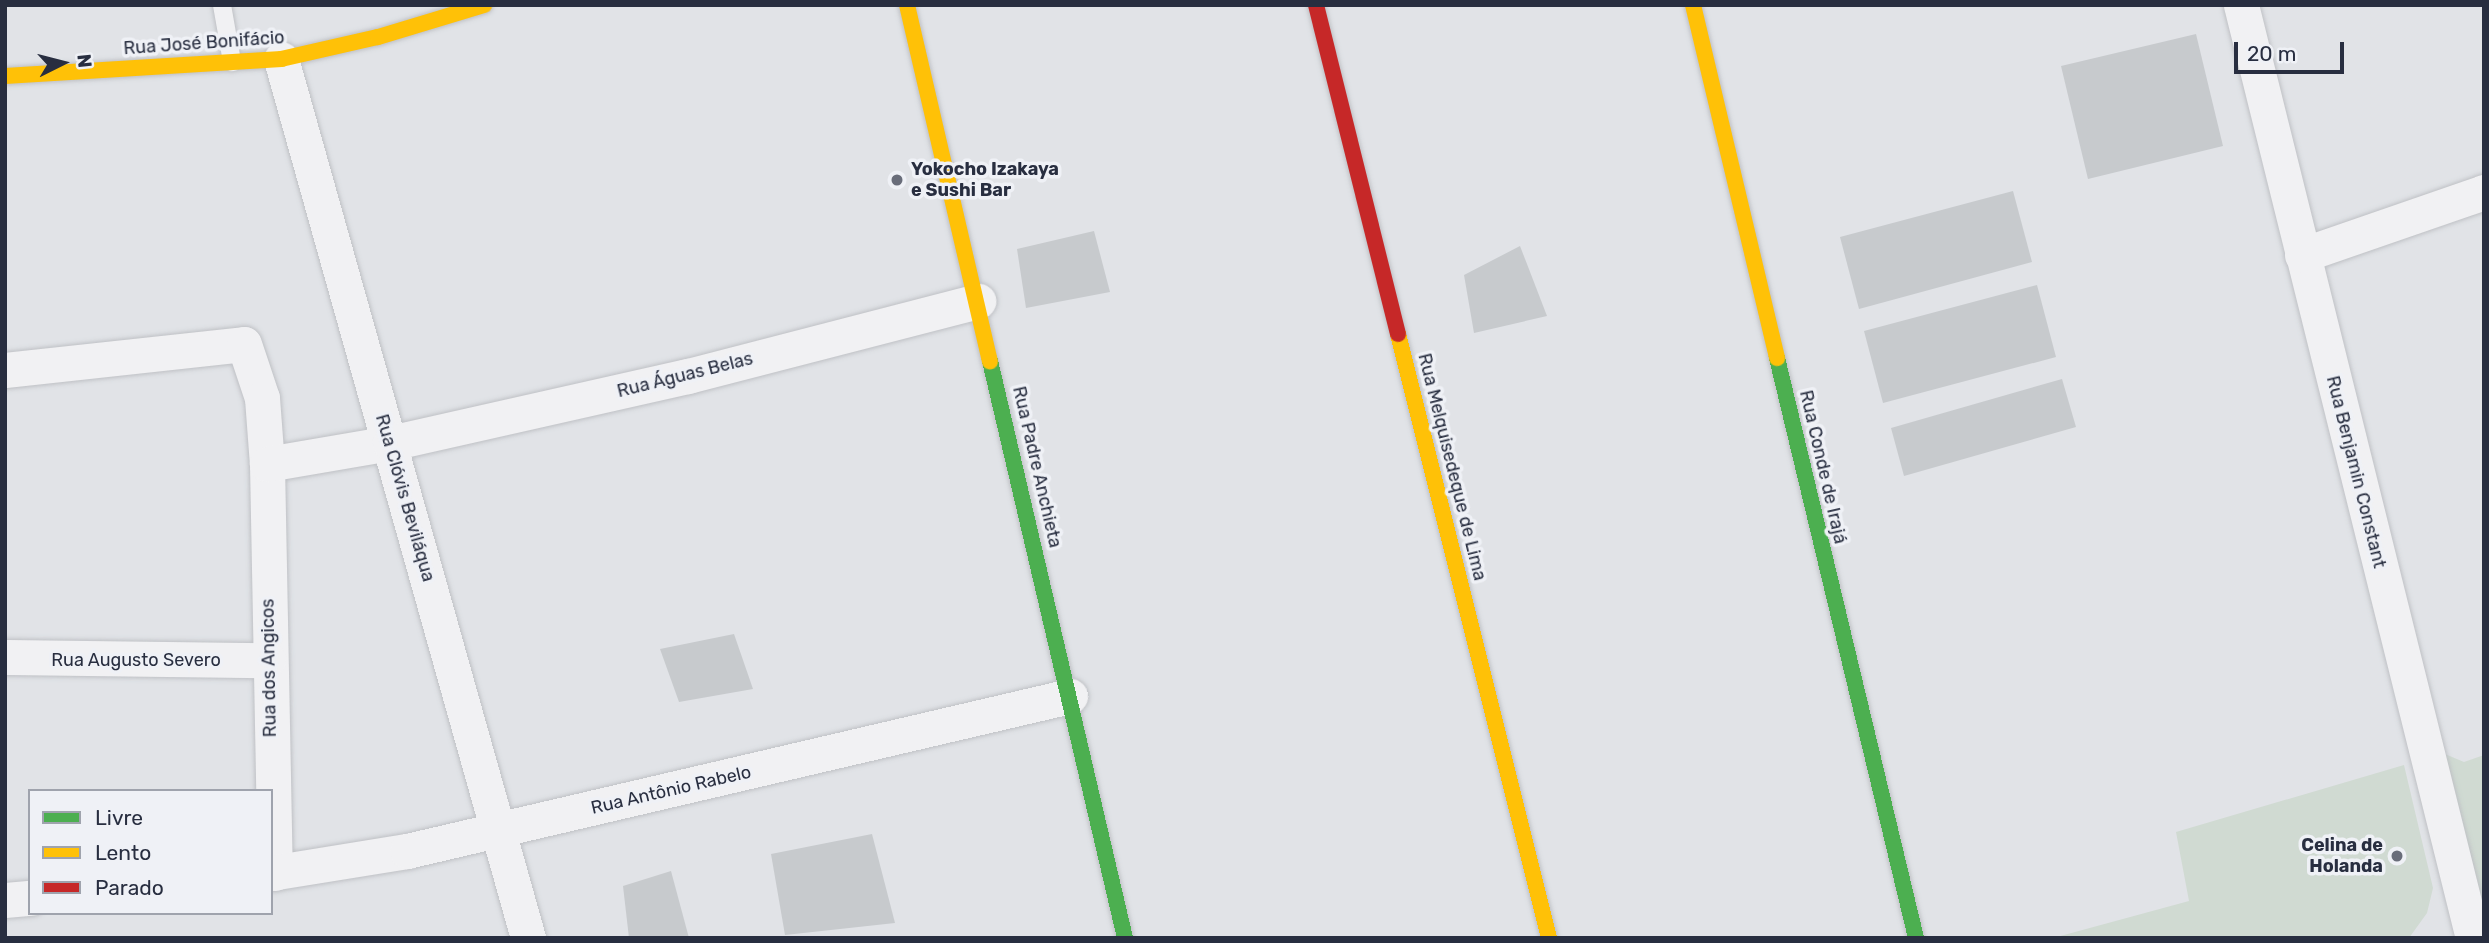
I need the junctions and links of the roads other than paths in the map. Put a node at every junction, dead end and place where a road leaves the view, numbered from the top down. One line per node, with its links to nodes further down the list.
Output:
1 (222, 5): 8 (lane)
2 (484, 5): 7 (main road, Rua José Bonifácio)
3 (907, 5): 12 (main road, Rua Padre Anchieta)
4 (1317, 5): 26 (main road, Rua Melquisedeque de Lima)
5 (1693, 5): 27 (main road, Rua Conde de Irajá)
6 (2241, 5): 11 (street, Rua Benjamin Constant)
7 (281, 59): 8 (main road, Rua José Bonifácio); 14 (street, Rua Clóvis Beviláqua)
8 (232, 62): 9 (main road, Rua José Bonifácio)
9 (5, 76)
10 (2484, 192): 11 (street)
11 (2302, 255): 28 (street, Rua Benjamin Constant)
12 (978, 301): 14 (street, Rua Águas Belas); 18 (main road, Rua Padre Anchieta)
13 (5, 370): 15 (street, Rua dos Angicos)
14 (390, 443): 15 (street); 20 (street, Rua Clóvis Beviláqua)
15 (267, 464): 17 (street, Rua dos Angicos)
16 (5, 657): 17 (street, Rua Augusto Severo)
17 (268, 660): 19 (street, Rua dos Angicos)
18 (1070, 696): 20 (street, Rua Antônio Rabelo); 25 (main road, Rua Padre Anchieta)
19 (271, 789)
20 (499, 830): 21 (street, Rua Antônio Rabelo); 24 (street, Rua Clóvis Beviláqua)
21 (273, 873)
22 (28, 898): 23 (street)
23 (5, 901)
24 (528, 938)
25 (1125, 938)
26 (1549, 938)
27 (1916, 938)
28 (2473, 938)

